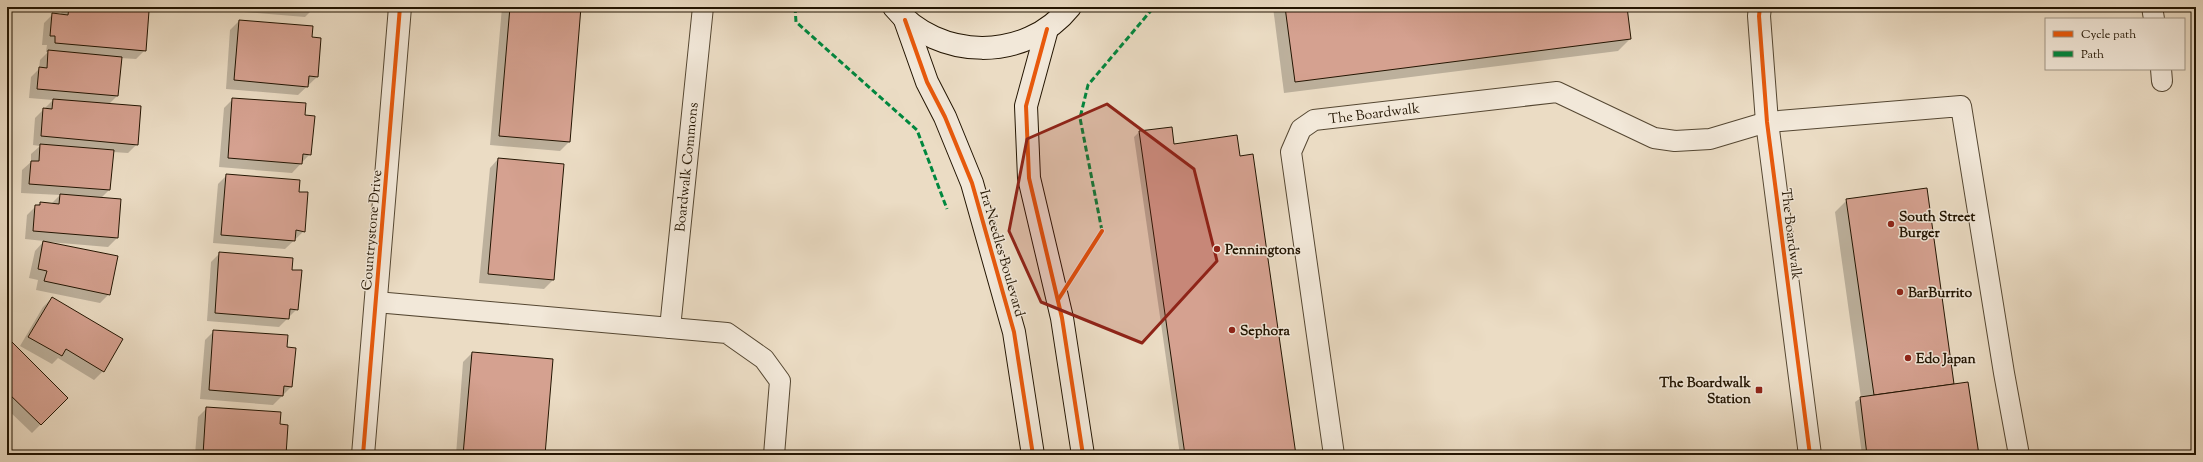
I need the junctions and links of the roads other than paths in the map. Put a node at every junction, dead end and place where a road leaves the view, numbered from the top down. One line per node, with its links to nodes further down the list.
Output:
1 (400, 7): 10 (main road, Countrystone Drive)
2 (703, 7): 11 (lane, Boardwalk Commons)
3 (1070, 7): 8 (main road)
4 (2152, 7): 7 (lane)
5 (1757, 10): 9 (main road, The Boardwalk)
6 (900, 13): 8 (main road); 14 (main road, Ira Needles Boulevard)
7 (2154, 18)
8 (1047, 29): 15 (main road)
9 (1767, 122): 16 (lane, The Boardwalk); 17 (main road, The Boardwalk); 18 (lane)
10 (376, 302): 11 (lane); 12 (main road, Countrystone Drive)
11 (670, 328): 13 (lane)
12 (364, 455)
13 (774, 455)
14 (1033, 455)
15 (1083, 455)
16 (1334, 455)
17 (1810, 455)
18 (2019, 455)

